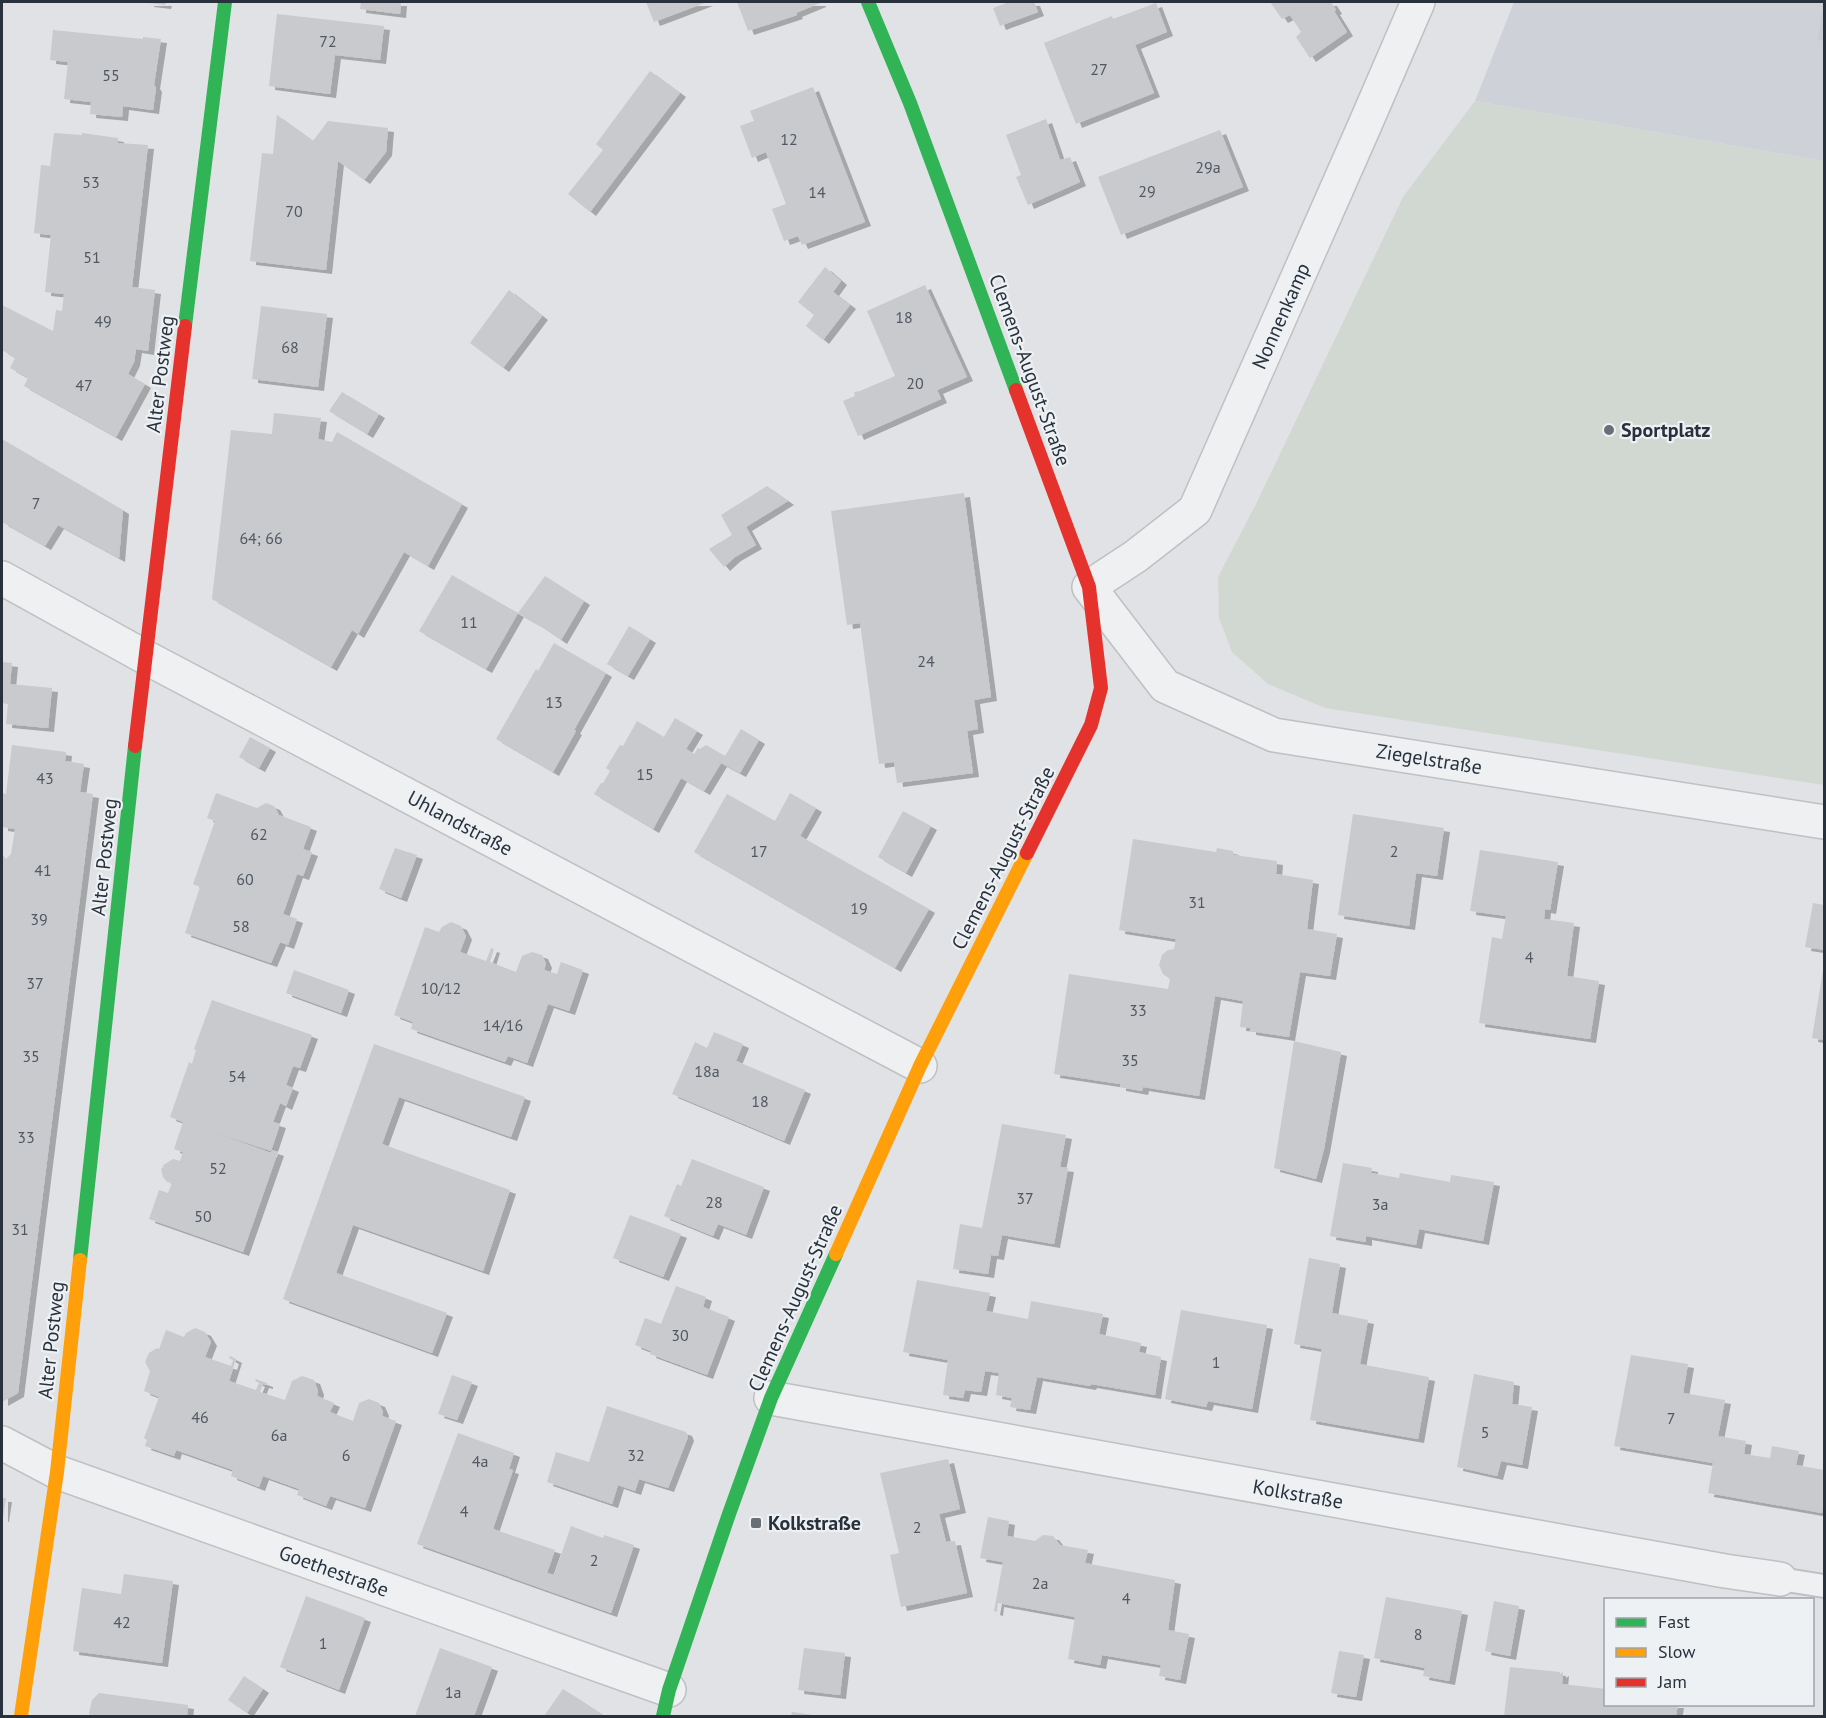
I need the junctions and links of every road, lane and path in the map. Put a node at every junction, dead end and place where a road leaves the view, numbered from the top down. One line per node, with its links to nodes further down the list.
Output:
1 (225, 2): 6 (street, Alter Postweg)
2 (868, 2): 5 (street, Clemens-August-Straße)
3 (1418, 2): 5 (street, Nonnenkamp)
4 (2, 578): 6 (street, Uhlandstraße)
5 (1089, 587): 7 (street, Ziegelstraße); 8 (street, Clemens-August-Straße)
6 (145, 657): 8 (street, Uhlandstraße); 11 (street, Alter Postweg)
7 (1824, 822)
8 (920, 1066): 9 (street, Clemens-August-Straße)
9 (771, 1398): 12 (street, Kolkstraße); 14 (street, Clemens-August-Straße)
10 (2, 1443): 11 (street, Goethestraße)
11 (57, 1472): 14 (street, Goethestraße); 15 (street, Alter Postweg)
12 (1780, 1579): 13 (lane, Kolkstraße)
13 (1824, 1586)
14 (666, 1703)
15 (21, 1716)

